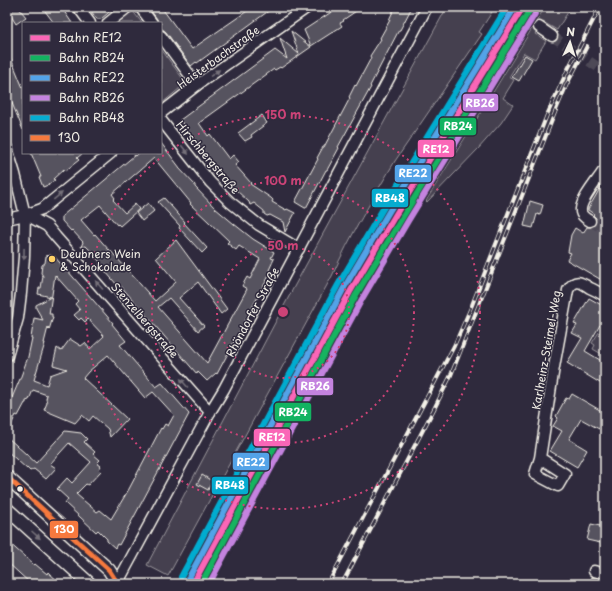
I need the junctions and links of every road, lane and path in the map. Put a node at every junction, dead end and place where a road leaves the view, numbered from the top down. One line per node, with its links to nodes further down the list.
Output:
1 (78, 7): 6 (street)
2 (128, 7): 7 (street)
3 (140, 7): 8 (street)
4 (308, 7): 12 (street, Heisterbachstraße, one-way to 4)
5 (427, 7): 21 (street, Rhöndorfer Straße)
6 (89, 22)
7 (109, 22)
8 (151, 22)
9 (539, 28): 10 (street)
10 (552, 36)
11 (162, 37): 12 (street)
12 (197, 86): 13 (street, Heisterbachstraße)
13 (162, 112)
14 (162, 121): 21 (street, Hirschbergstraße, one-way to 21)
15 (7, 148): 18 (street)
16 (110, 154): 18 (street, one-way to 16)
17 (605, 171): 20 (street)
18 (25, 215): 19 (street); 23 (street, one-way to 23); 24 (street, Stenzelbergstraße, one-way to 18)
19 (7, 219)
20 (590, 221)
21 (299, 249): 24 (street, Rhöndorfer Straße)
22 (605, 296): 25 (street, Karlheinz-Steimel-Weg)
23 (7, 356)
24 (210, 412): 31 (street, Rhöndorfer Straße)
25 (540, 458)
26 (7, 477): 31 (main road)
27 (7, 509): 30 (main road, one-way to 30)
28 (594, 571): 29 (street)
29 (605, 574)
30 (90, 584)
31 (118, 584)

